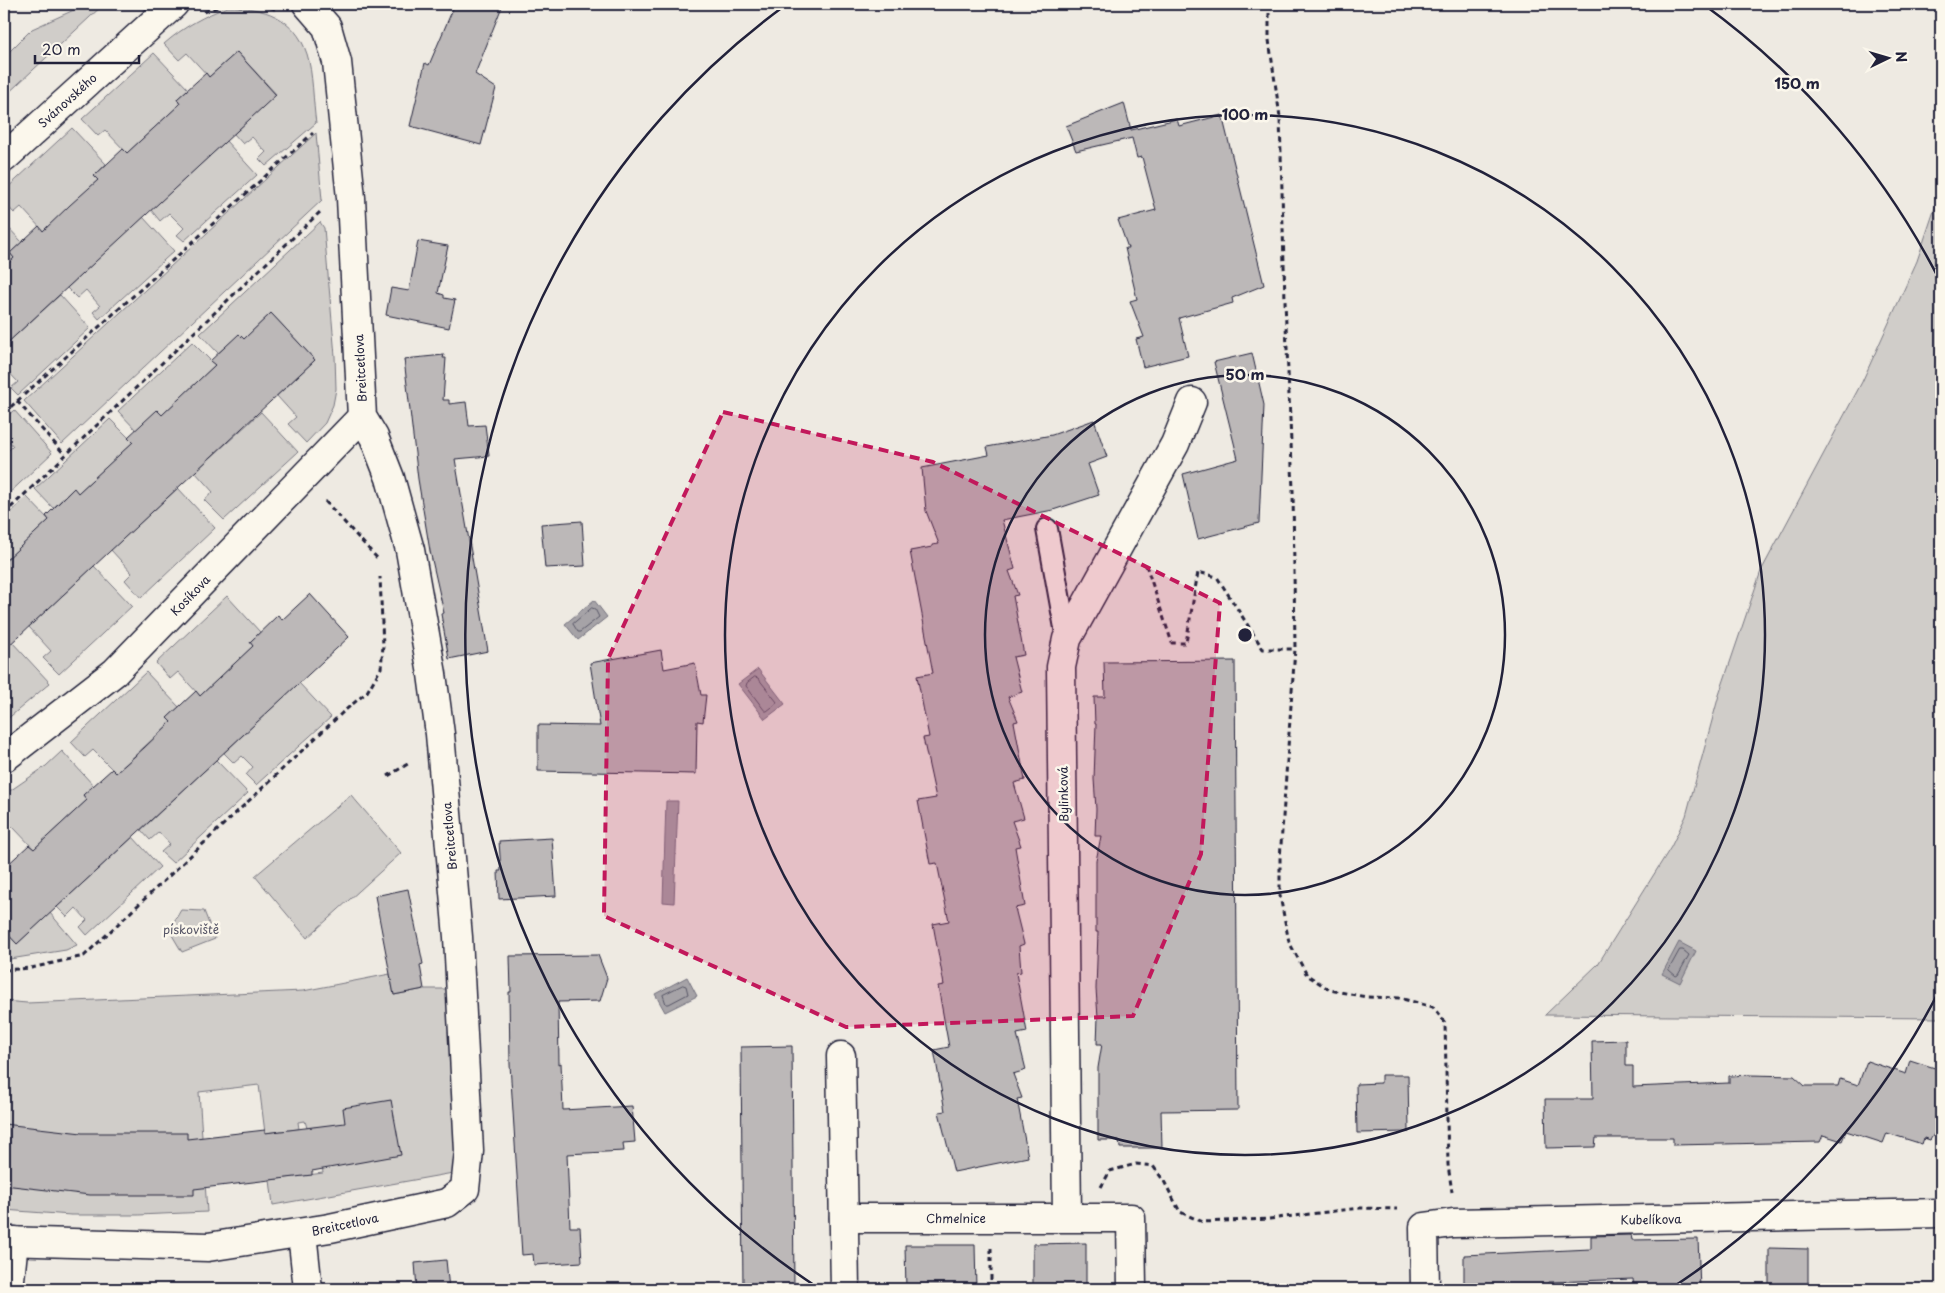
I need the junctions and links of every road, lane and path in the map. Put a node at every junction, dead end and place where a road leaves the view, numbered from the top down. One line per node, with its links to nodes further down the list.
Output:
1 (174, 4): 5 (street, Svánovského)
2 (307, 4): 6 (street, Breitcetlova)
3 (1269, 4): 19 (path)
4 (313, 132): 7 (path)
5 (4, 158)
6 (351, 198): 10 (street, Breitcetlova); 11 (path)
7 (17, 401): 9 (path); 11 (path)
8 (1192, 402): 15 (street, Bylinková)
9 (4, 413)
10 (362, 417): 20 (street, Kosíkova); 29 (street, Breitcetlova)
11 (65, 455): 13 (path)
12 (320, 495): 16 (path)
13 (4, 514)
14 (1047, 529): 18 (lane)
15 (1123, 536): 18 (street, Bylinková); 19 (path)
16 (380, 566)
17 (380, 572): 21 (path)
18 (1067, 639): 25 (street, Bylinková)
19 (1294, 649): 23 (path)
20 (4, 758)
21 (4, 970)
22 (841, 1056): 27 (street)
23 (1452, 1194)
24 (1941, 1213): 28 (street, Kubelíkova)
25 (1068, 1217): 26 (street, Chmelnice); 27 (street, Chmelnice)
26 (1098, 1217): 28 (path); 36 (street, Chmelnice)
27 (844, 1218): 34 (street)
28 (1424, 1227): 37 (street)
29 (302, 1233): 30 (street, Breitcetlova); 33 (street)
30 (9, 1241): 32 (street)
31 (991, 1256): 35 (path)
32 (9, 1289)
33 (308, 1289)
34 (845, 1289)
35 (992, 1289)
36 (1132, 1289)
37 (1425, 1289)

